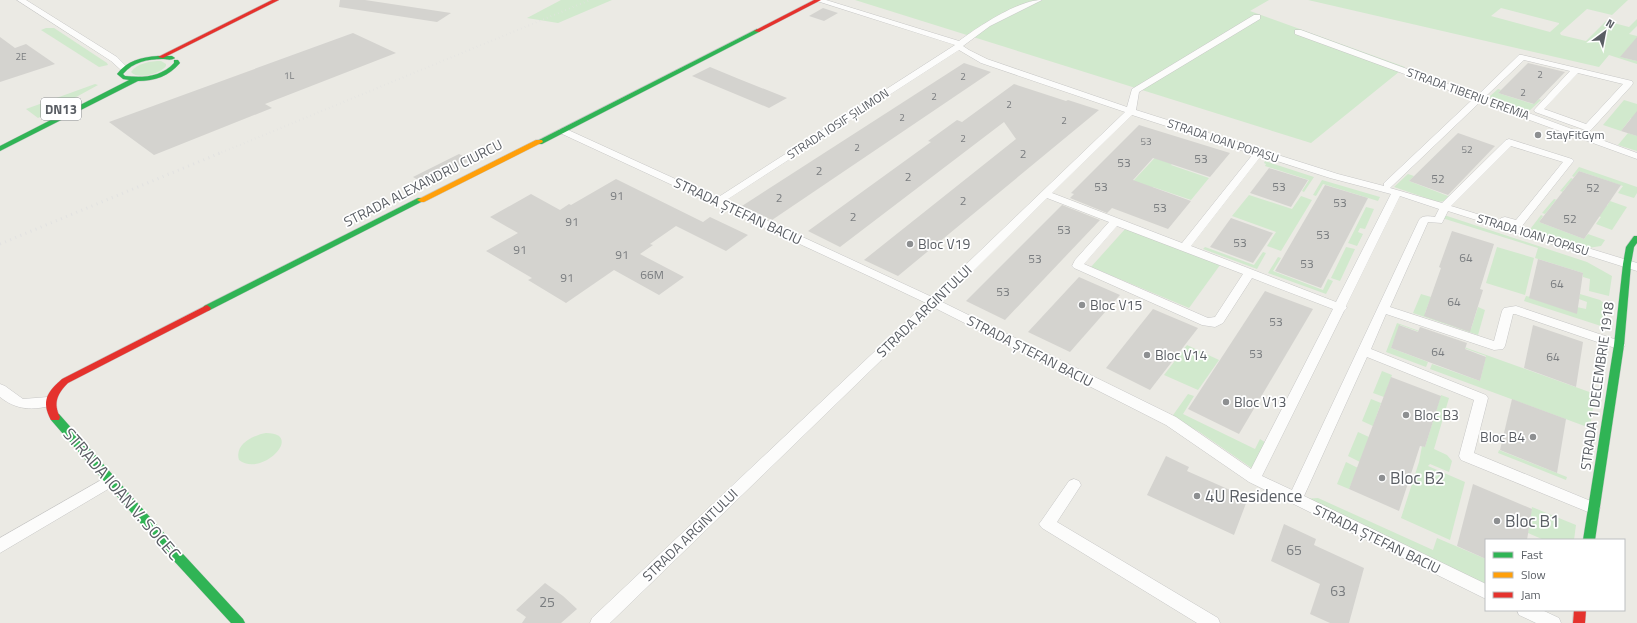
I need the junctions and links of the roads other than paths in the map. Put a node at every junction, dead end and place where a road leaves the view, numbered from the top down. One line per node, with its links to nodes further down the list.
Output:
1 (20, 0): 10 (street)
2 (276, 0): 9 (street)
3 (287, 0): 12 (street, DN13)
4 (818, 0): 8 (street, STRADA IOAN POPASU); 20 (street, STRADA ALEXANDRU CIURCU)
5 (1038, 0): 8 (street, STRADA IOSIF ȘILIMON)
6 (1257, 17): 17 (street)
7 (1298, 32): 16 (street, STRADA TIBERIU EREMIA)
8 (960, 45): 17 (street, STRADA IOAN POPASU); 27 (street, STRADA IOSIF ȘILIMON)
9 (161, 57): 11 (street, DN13); 12 (street, DN13)
10 (114, 59): 11 (street); 14 (street)
11 (139, 61): 14 (street, DN13)
12 (176, 61): 15 (street, DN13)
13 (1576, 70): 16 (street); 18 (street); 18 (street)
14 (123, 72): 15 (street, DN13); 21 (street, DN13)
15 (137, 79): 22 (street, DN13)
16 (1479, 98): 19 (street, STRADA TIBERIU EREMIA); 25 (street)
17 (1131, 111): 23 (street, STRADA IOAN POPASU); 26 (street, STRADA ARGINTULUI)
18 (1564, 119): 19 (street)
19 (1556, 126): 24 (street, STRADA TIBERIU EREMIA)
20 (563, 131): 27 (street, STRADA ȘTEFAN BACIU); 40 (street, STRADA ALEXANDRU CIURCU)
21 (0, 140)
22 (0, 149)
23 (1260, 152): 25 (street, STRADA IOAN POPASU); 31 (street)
24 (1637, 156)
25 (1393, 189): 28 (street, STRADA IOAN POPASU); 35 (street)
26 (1045, 194): 29 (street); 34 (street, STRADA ARGINTULUI)
27 (717, 202): 34 (street, STRADA ȘTEFAN BACIU)
28 (1447, 205): 28 (street); 32 (street, STRADA IOAN POPASU); 36 (street)
29 (1115, 222): 31 (street); 33 (street)
30 (1637, 238): 32 (street, STRADA 1 DECEMBRIE 1918)
31 (1184, 248): 33 (street)
32 (1632, 266): 37 (street, STRADA 1 DECEMBRIE 1918)
33 (1250, 273): 35 (street)
34 (933, 303): 41 (street, STRADA ȘTEFAN BACIU); 52 (street, STRADA ARGINTULUI)
35 (1341, 308): 41 (street)
36 (1383, 309): 37 (street); 38 (street)
37 (1619, 345): 45 (street, STRADA 1 DECEMBRIE 1918)
38 (1364, 351): 44 (street); 45 (street)
39 (0, 389): 40 (street)
40 (48, 402): 42 (street, STRADA IOAN V. SOCEC)
41 (1254, 478): 44 (street, STRADA ȘTEFAN BACIU)
42 (110, 481): 47 (street); 51 (street, STRADA IOAN V. SOCEC)
43 (1074, 485): 53 (street)
44 (1295, 499): 48 (street, STRADA ȘTEFAN BACIU)
45 (1593, 508): 46 (street, STRADA 1 DECEMBRIE 1918)
46 (1589, 539)
47 (0, 546)
48 (1485, 592)
49 (1526, 611): 54 (street)
50 (1580, 611): 55 (street)
51 (238, 623)
52 (598, 623)
53 (1212, 623)
54 (1552, 623)
55 (1579, 623)

